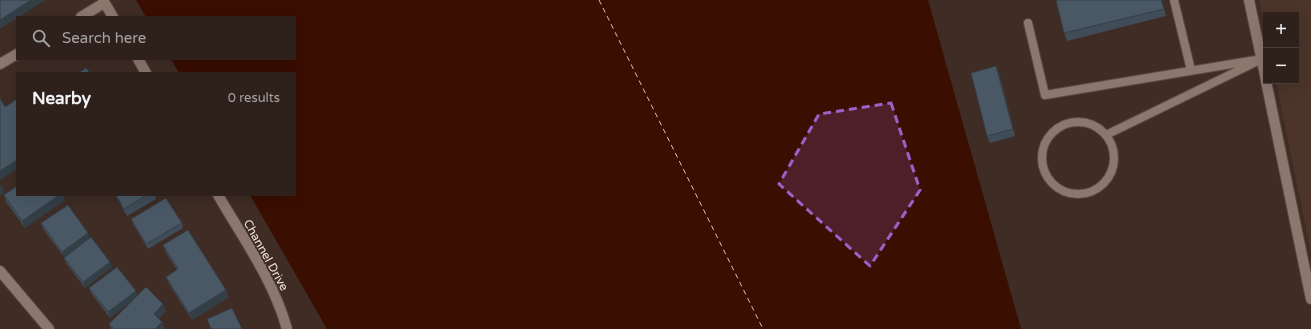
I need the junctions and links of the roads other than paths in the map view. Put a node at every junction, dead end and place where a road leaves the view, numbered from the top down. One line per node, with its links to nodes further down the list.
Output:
1 (1174, 0): 12 (lane)
2 (1250, 0): 8 (street)
3 (103, 1): 4 (street); 5 (street)
4 (82, 16)
5 (112, 16)
6 (1028, 23): 12 (lane)
7 (16, 55): 10 (street)
8 (1262, 59): 11 (street); 12 (lane); 15 (lane)
9 (139, 60): 13 (street)
10 (0, 64)
11 (1263, 64)
12 (1191, 70)
13 (145, 72)
14 (1267, 84): 18 (street)
15 (1106, 135): 15 (lane)
16 (219, 196): 20 (street, Channel Drive)
17 (0, 271): 19 (street)
18 (1311, 299)
19 (49, 329)
20 (287, 329)

